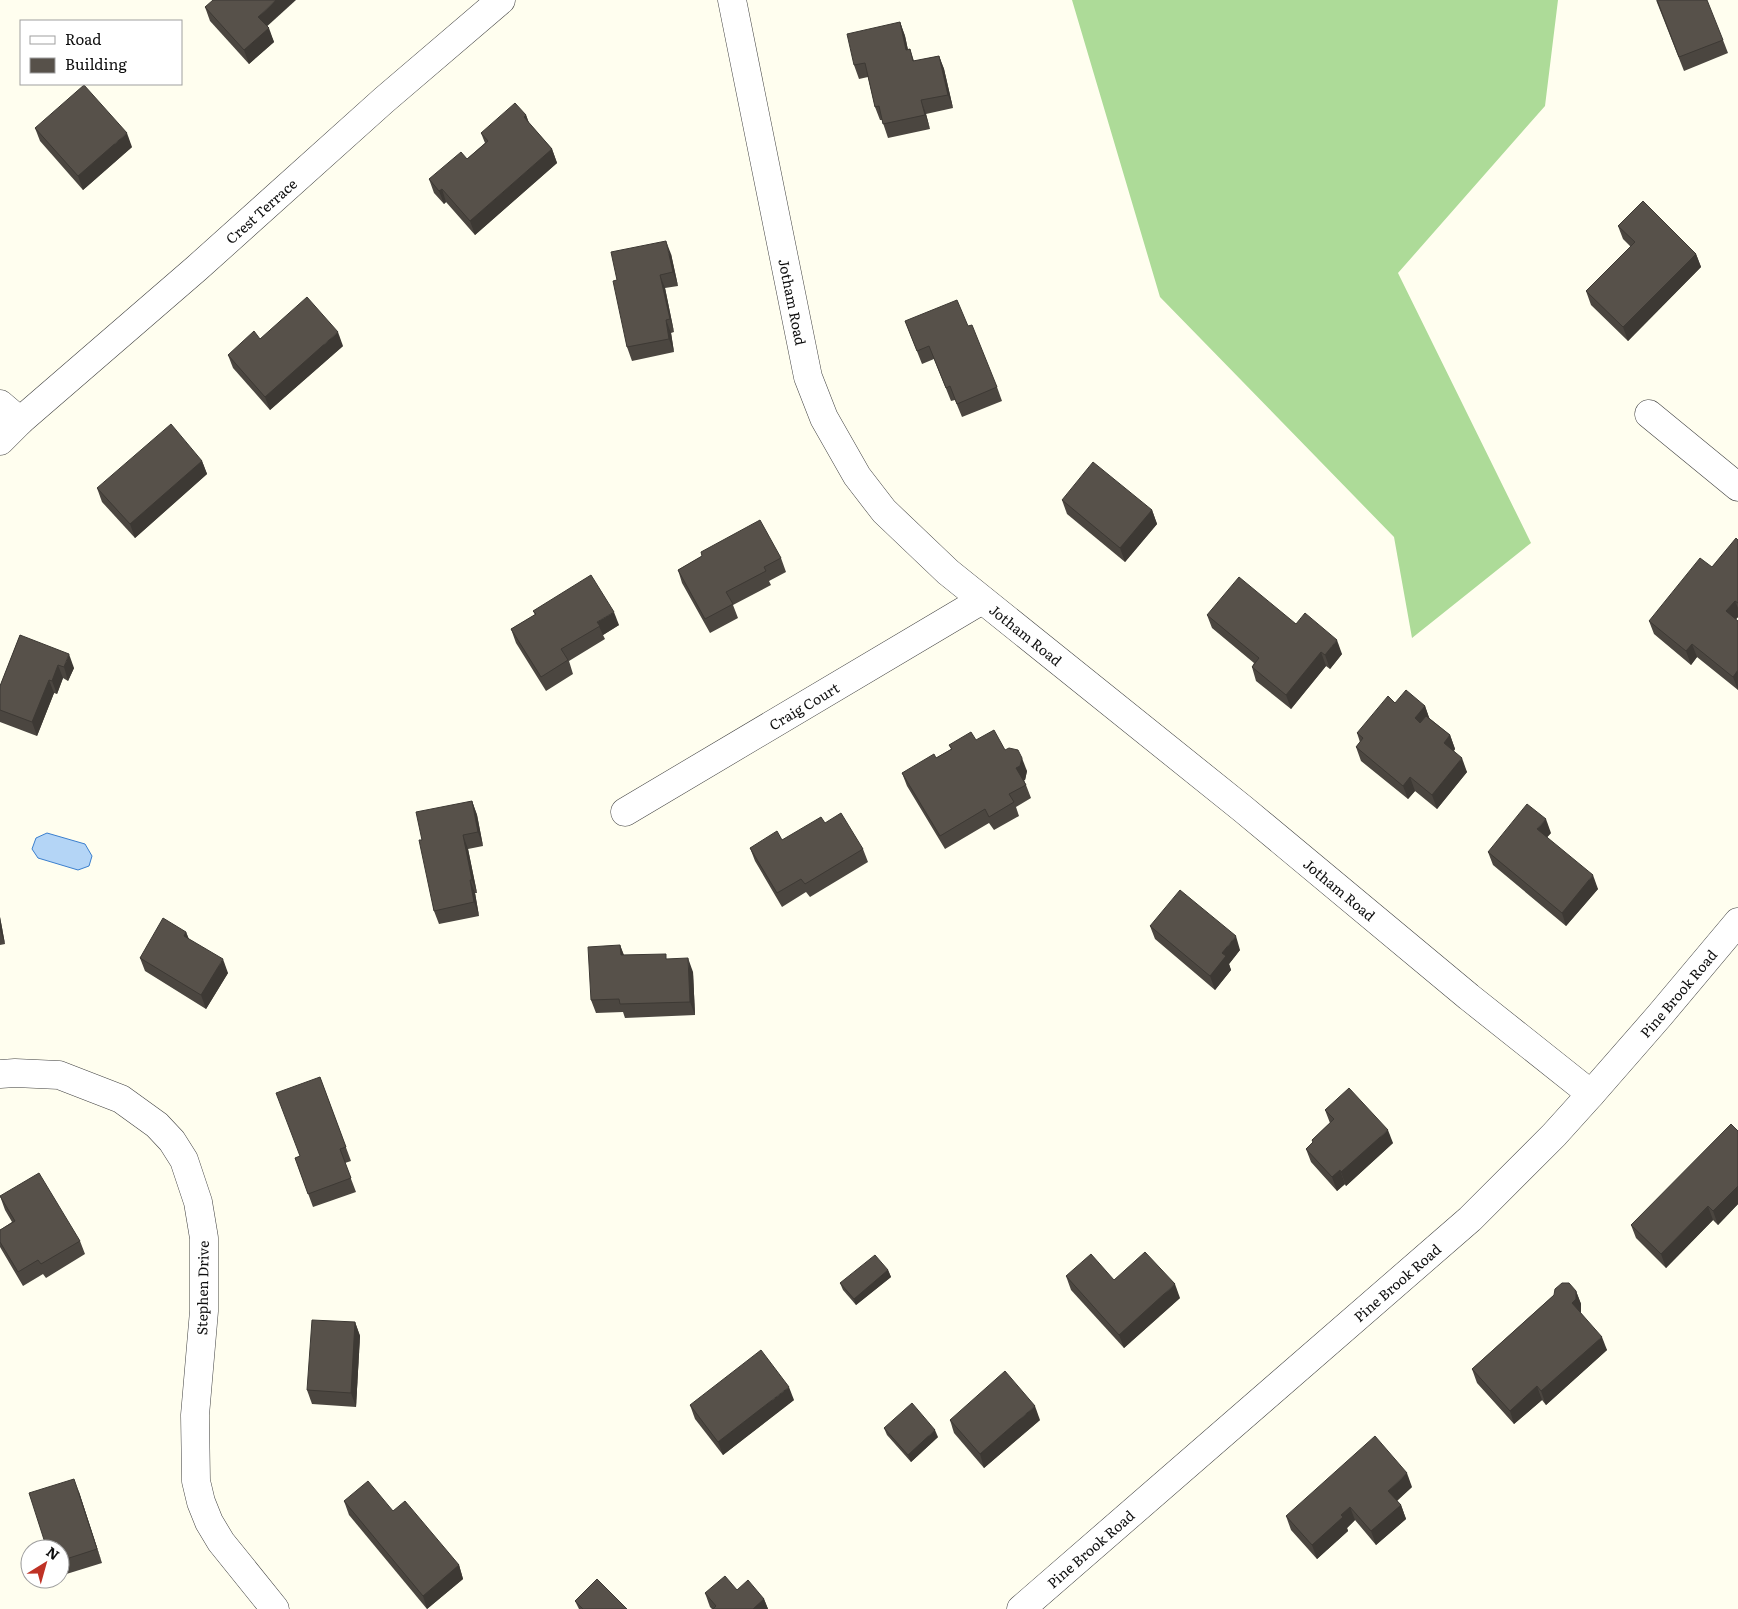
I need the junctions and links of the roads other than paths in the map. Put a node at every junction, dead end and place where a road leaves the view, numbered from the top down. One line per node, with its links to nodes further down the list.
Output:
1 (500, 0): 3 (street, Crest Terrace)
2 (732, 0): 7 (street, Jotham Road)
3 (10, 412): 5 (street, Crest Terrace)
4 (1649, 414): 6 (street)
5 (0, 441)
6 (1738, 487)
7 (982, 600): 8 (street, Craig Court); 11 (street, Jotham Road)
8 (625, 812)
9 (1738, 922): 11 (street, Pine Brook Road)
10 (0, 1074): 12 (street, Stephen Drive)
11 (1591, 1094): 13 (street, Pine Brook Road)
12 (275, 1609)
13 (1021, 1609)

